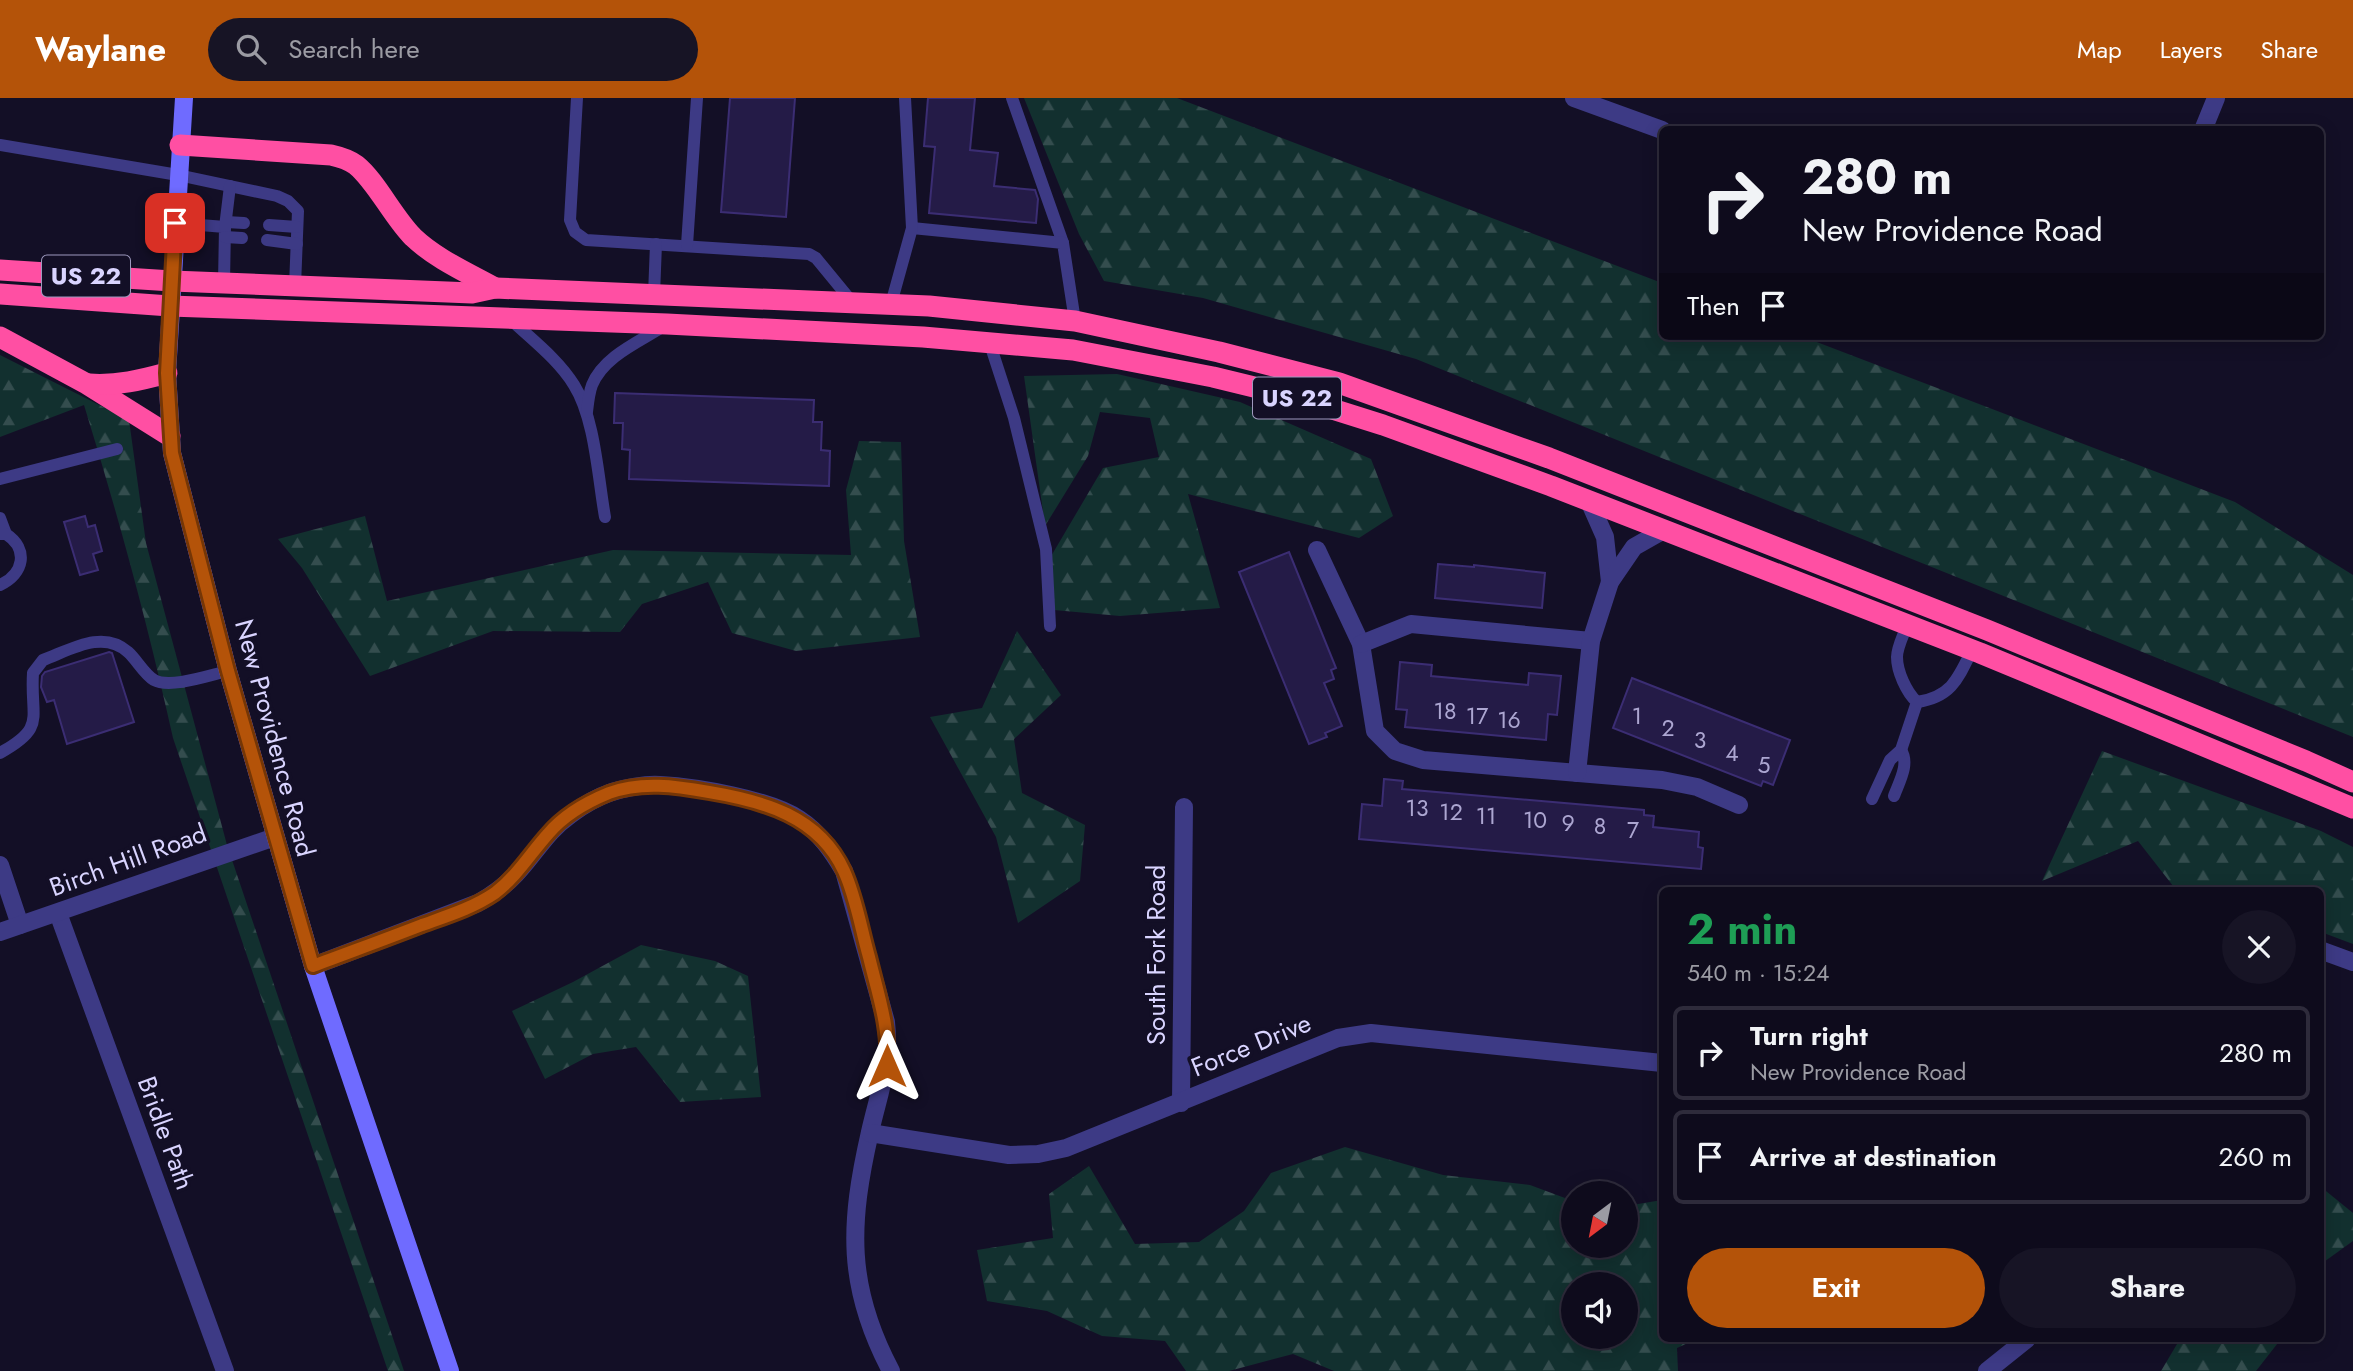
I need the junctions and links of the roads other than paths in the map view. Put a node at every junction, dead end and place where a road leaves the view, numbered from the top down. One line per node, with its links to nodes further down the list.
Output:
1 (184, 98): 11 (street, New Providence Road)
2 (577, 98): 24 (lane)
3 (697, 98): 25 (lane)
4 (905, 98): 18 (lane)
5 (1012, 98): 22 (lane)
6 (1574, 98): 9 (street)
7 (2216, 98): 8 (street)
8 (2205, 126)
9 (1659, 129)
10 (0, 145): 12 (lane)
11 (180, 145): 12 (street, New Providence Road); 30 (highway)
12 (178, 175): 13 (lane); 14 (street, New Providence Road)
13 (230, 186): 17 (lane); 19 (lane)
14 (175, 223): 19 (lane); 27 (street, New Providence Road)
15 (244, 223): 19 (lane)
16 (269, 225): 17 (lane)
17 (297, 227): 23 (lane)
18 (912, 228): 22 (lane); 34 (lane)
19 (225, 229): 20 (lane); 28 (lane)
20 (242, 238)
21 (267, 240): 23 (lane)
22 (1063, 243): 37 (lane)
23 (297, 244): 29 (lane)
24 (656, 244): 25 (lane); 32 (lane)
25 (687, 246): 33 (lane)
26 (0, 270): 27 (highway, US 22)
27 (172, 281): 28 (highway, US 22); 35 (street, New Providence Road)
28 (224, 282): 29 (highway, US 22)
29 (295, 286): 30 (highway, US 22)
30 (495, 288): 32 (highway, US 22)
31 (0, 294): 35 (highway, US 22)
32 (654, 295): 33 (highway, US 22)
33 (853, 303): 34 (highway, US 22)
34 (891, 304): 37 (highway, US 22)
35 (170, 306): 36 (highway, US 22); 41 (street, New Providence Road)
36 (509, 318): 38 (highway, US 22); 43 (lane)
37 (1075, 321): 65 (highway, US 22)
38 (667, 324): 40 (highway, US 22); 43 (lane)
39 (0, 337): 42 (highway)
40 (989, 341): 47 (highway, US 22); 56 (lane)
41 (167, 373): 42 (highway); 44 (street, New Providence Road)
42 (87, 384): 44 (highway)
43 (587, 412): 48 (lane)
44 (170, 436): 60 (street, New Providence Road)
45 (117, 449): 46 (lane)
46 (0, 480)
47 (1589, 501): 50 (highway, US 22); 53 (street)
48 (605, 517)
49 (0, 518): 51 (lane)
50 (1664, 530): 53 (street); 55 (highway, US 22)
51 (3, 534): 54 (lane)
52 (1317, 550): 58 (street)
53 (1610, 582): 57 (street)
54 (0, 585)
55 (1907, 625): 59 (highway, US 22); 61 (lane)
56 (1050, 626)
57 (1591, 641): 58 (street); 64 (street)
58 (1361, 644): 64 (street)
59 (1972, 650): 61 (lane); 70 (highway, US 22)
60 (228, 671): 63 (lane); 71 (street, New Providence Road)
61 (1917, 702): 62 (lane)
62 (1901, 750): 66 (lane); 67 (lane)
63 (0, 753)
64 (1577, 773): 68 (street)
65 (2353, 782)
66 (1894, 796)
67 (1872, 799)
68 (1739, 805)
69 (1184, 807): 80 (street, South Fork Road)
70 (2353, 808)
71 (275, 837): 73 (street, Birch Hill Road); 78 (street, New Providence Road)
72 (0, 865): 74 (street)
73 (58, 913): 74 (street, Birch Hill Road); 83 (street, Bridle Path)
74 (20, 925): 75 (street, Birch Hill Road)
75 (0, 932)
76 (2324, 951): 77 (street)
77 (2353, 962)
78 (313, 966): 81 (street); 84 (street, New Providence Road)
79 (1659, 1063): 80 (street, Force Drive)
80 (1181, 1102): 81 (street, Force Drive)
81 (870, 1133): 85 (street)
82 (2023, 1342): 86 (street)
83 (225, 1371)
84 (450, 1371)
85 (891, 1371)
86 (1987, 1371)

